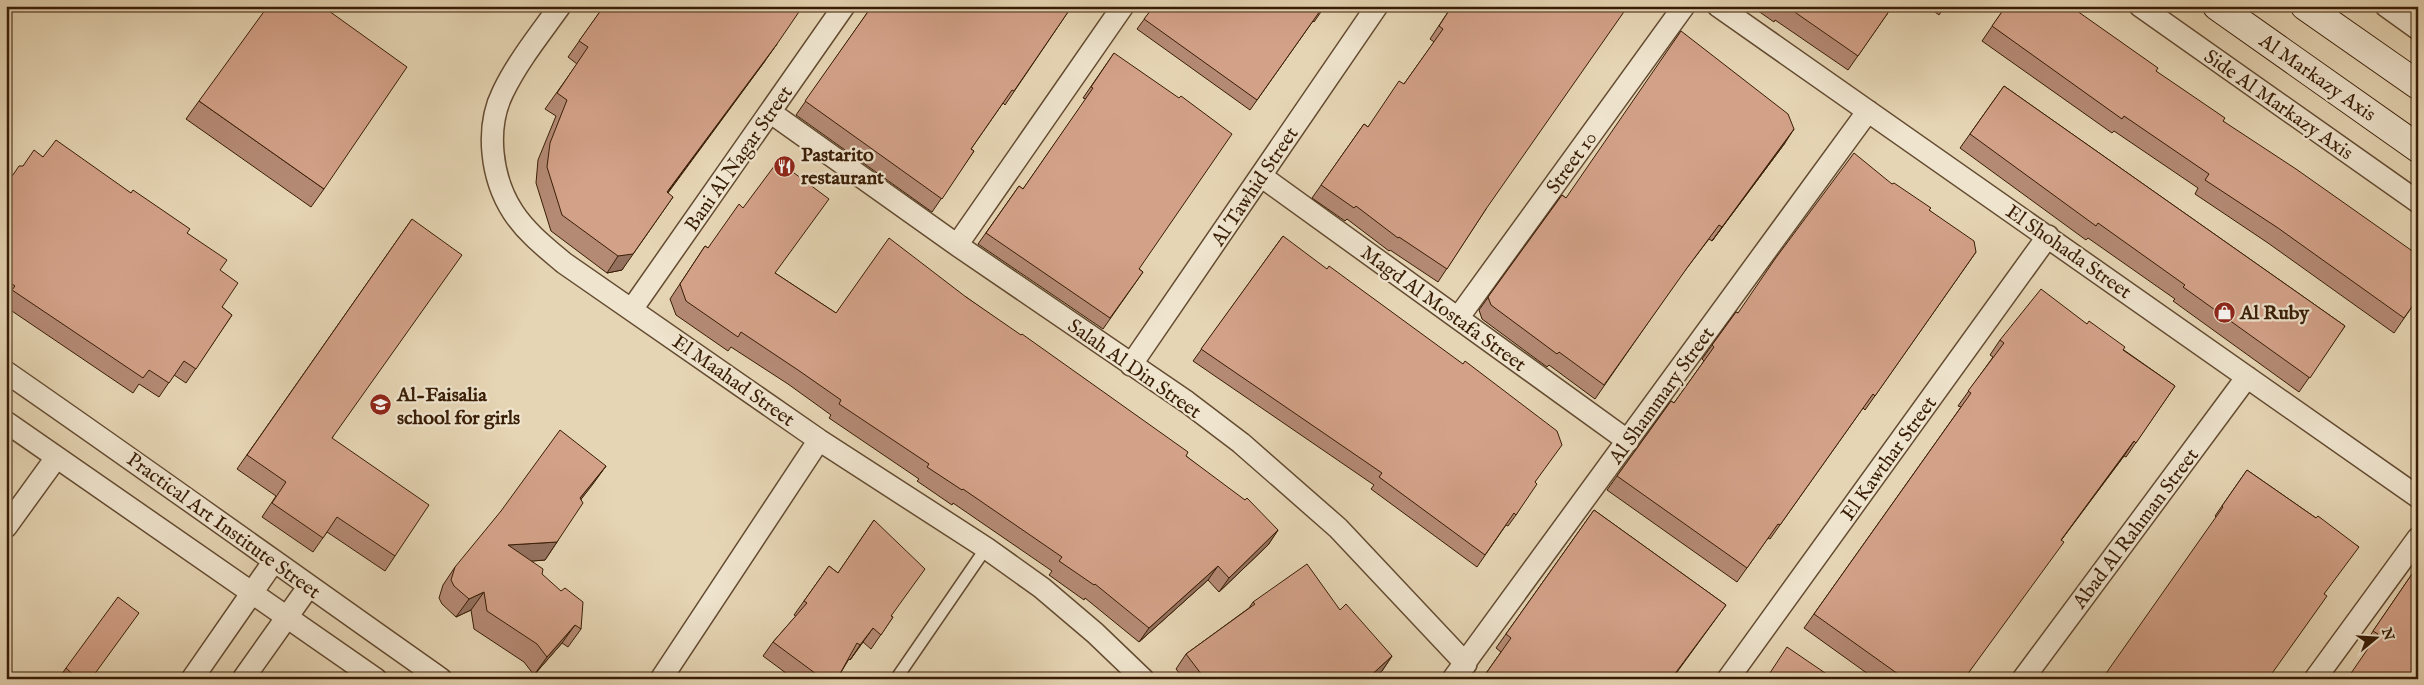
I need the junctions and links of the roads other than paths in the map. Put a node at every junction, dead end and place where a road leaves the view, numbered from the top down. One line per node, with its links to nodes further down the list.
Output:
1 (560, 6): 20 (street, El Maahad Street)
2 (844, 6): 14 (street, Bani Al Nagar Street)
3 (1124, 6): 19 (street)
4 (1377, 6): 16 (street, Al Tawhid Street)
5 (1684, 6): 21 (street, Street 10)
6 (1718, 6): 13 (street, El Shohada Street)
7 (2140, 6): 17 (street, Side Al Markazy Axis)
8 (2217, 6): 15 (main road, Al Markazy Axis)
9 (2305, 6): 12 (main road)
10 (2386, 6): 11 (street)
11 (2418, 29)
12 (2418, 85)
13 (1868, 111): 18 (street, El Shohada Street); 27 (street, Al Shammary Street)
14 (770, 112): 19 (street, Salah Al Din Street); 20 (street, Bani Al Nagar Street)
15 (2418, 148)
16 (1261, 176): 21 (street, Magd Al Mostafa Street); 22 (street, Al Tawhid Street)
17 (2418, 202)
18 (2048, 236): 24 (street, El Shohada Street); 45 (street, El Kawthar Street)
19 (957, 246): 22 (street, Salah Al Din Street)
20 (632, 310): 26 (street, El Maahad Street)
21 (1458, 318): 27 (street, Magd Al Mostafa Street)
22 (1131, 365): 37 (street, Salah Al Din Street)
23 (6, 372): 33 (street, Practical Art Institute Street)
24 (2248, 377): 29 (street, El Shohada Street); 46 (street, Abad Al Rahman Street)
25 (6, 422): 28 (street, Practical Art Institute Street)
26 (819, 440): 32 (street, El Maahad Street); 42 (street)
27 (1628, 440): 37 (street, Al Shammary Street)
28 (56, 458): 30 (street); 35 (street, Practical Art Institute Street)
29 (2418, 497)
30 (6, 527)
31 (2418, 538): 47 (street)
32 (986, 548): 43 (lane); 44 (street, El Maahad Street)
33 (274, 562): 34 (street, Practical Art Institute Street); 35 (street)
34 (309, 586): 36 (street); 41 (street, Practical Art Institute Street)
35 (254, 592): 36 (street, Practical Art Institute Street); 38 (street)
36 (288, 617): 39 (street); 40 (street, Practical Art Institute Street)
37 (1459, 671)
38 (192, 679)
39 (243, 679)
40 (376, 679)
41 (441, 679)
42 (661, 679)
43 (896, 679)
44 (1143, 679)
45 (1728, 679)
46 (2023, 679)
47 (2315, 679)

